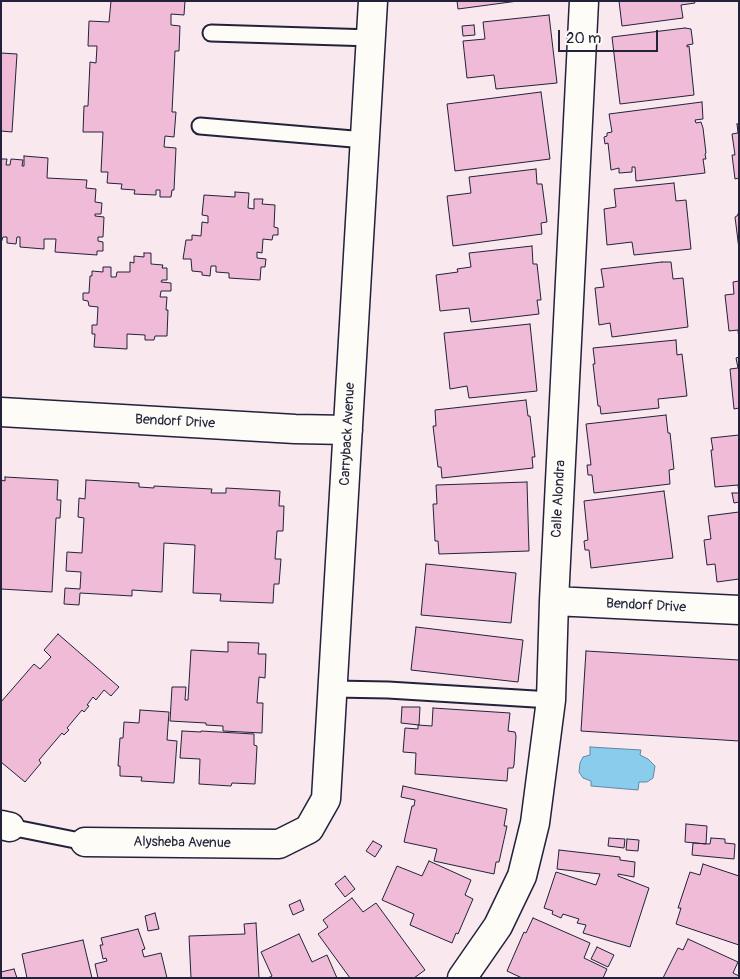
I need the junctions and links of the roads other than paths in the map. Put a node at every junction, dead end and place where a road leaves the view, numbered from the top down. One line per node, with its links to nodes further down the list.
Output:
1 (373, 1): 4 (street, Carryback Avenue)
2 (584, 1): 9 (street, Calle Alondra)
3 (211, 33): 4 (lane)
4 (372, 38): 6 (street, Carryback Avenue)
5 (200, 126): 6 (lane)
6 (365, 140): 8 (street, Carryback Avenue)
7 (1, 412): 8 (street, Bendorf Drive)
8 (348, 430): 11 (street, Carryback Avenue)
9 (554, 601): 10 (street, Bendorf Drive); 12 (street, Calle Alondra)
10 (739, 610)
11 (334, 688): 12 (lane); 15 (street, Carryback Avenue)
12 (551, 700): 16 (street, Calle Alondra)
13 (6, 826): 14 (lane)
14 (84, 842): 15 (street, Alysheba Avenue)
15 (278, 844)
16 (462, 978)

